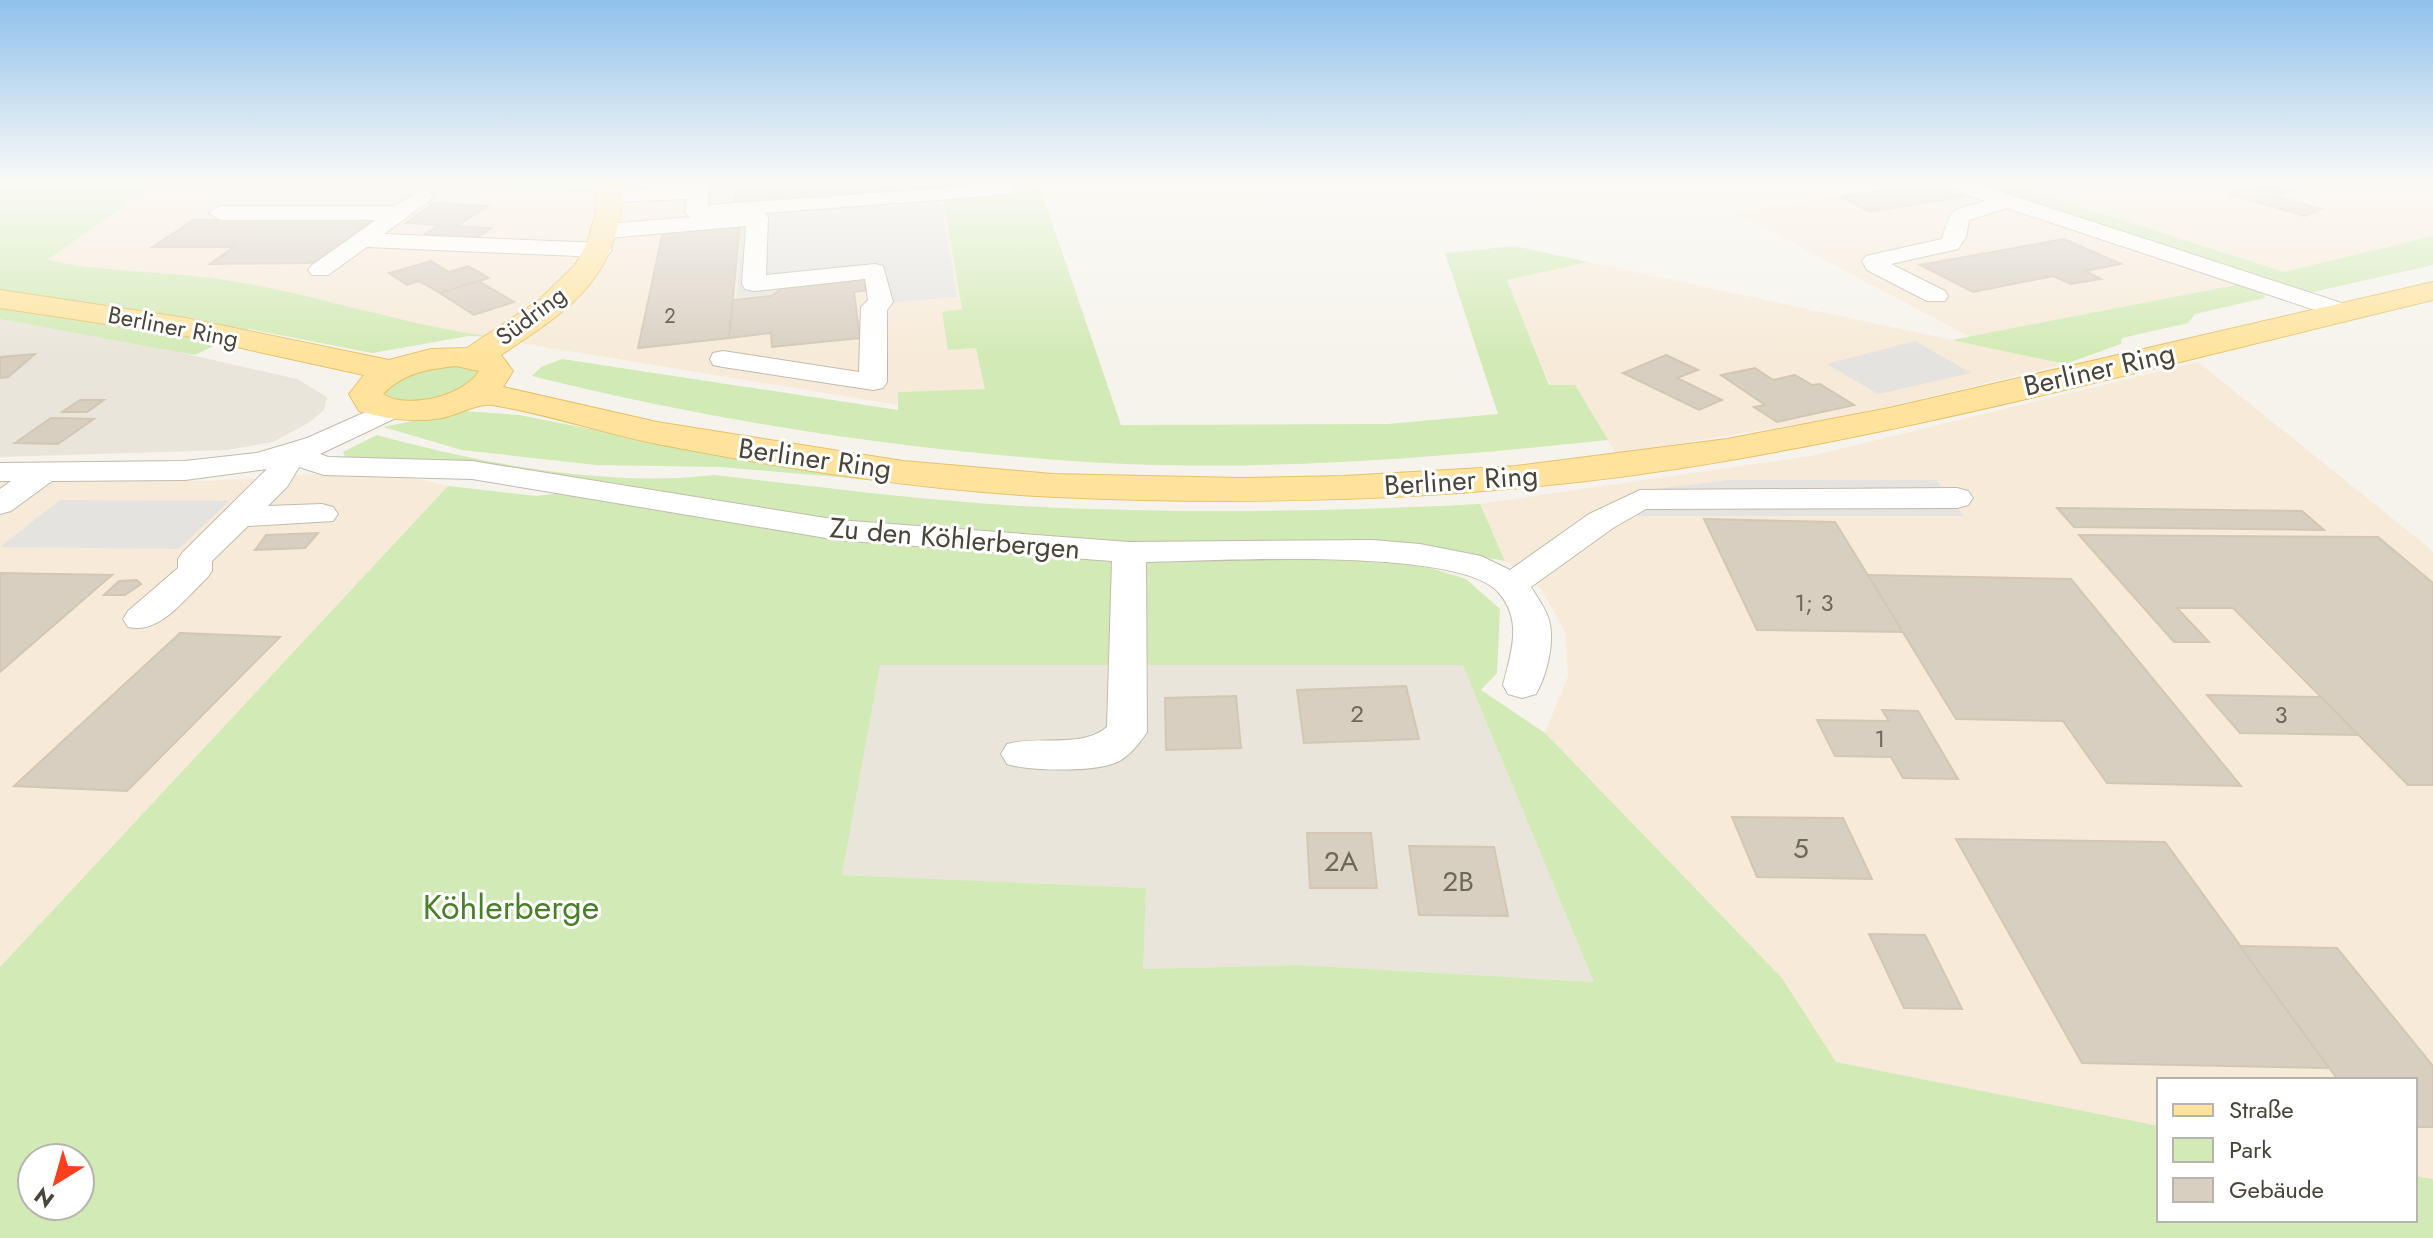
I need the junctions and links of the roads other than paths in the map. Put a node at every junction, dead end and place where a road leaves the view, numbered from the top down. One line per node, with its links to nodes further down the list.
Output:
1 (604, 240): 17 (main road, Südring)
2 (360, 241): 10 (street)
3 (377, 241): 9 (street)
4 (538, 241): 9 (street)
5 (601, 241): 9 (street)
6 (756, 241): 15 (street)
7 (1952, 241): 12 (street)
8 (2129, 241): 14 (street)
9 (562, 250)
10 (320, 270)
11 (2433, 291): 14 (main road, Berliner Ring)
12 (1936, 296)
13 (0, 299): 16 (main road, Berliner Ring)
14 (2345, 312): 17 (main road, Berliner Ring)
15 (723, 359)
16 (392, 371): 17 (main road, Berliner Ring); 18 (main road)
17 (477, 375): 18 (main road, Südring)
18 (388, 411): 19 (street)
19 (292, 453): 20 (street); 25 (street); 26 (street, Zu den Köhlerbergen)
20 (45, 471): 21 (street); 23 (street)
21 (0, 472)
22 (1957, 498): 27 (street)
23 (0, 504)
24 (322, 514): 25 (street)
25 (239, 516): 28 (street)
26 (1129, 552): 27 (street, Zu den Köhlerbergen); 30 (street)
27 (1512, 584): 29 (street)
28 (141, 619)
29 (1522, 685)
30 (1021, 754)

